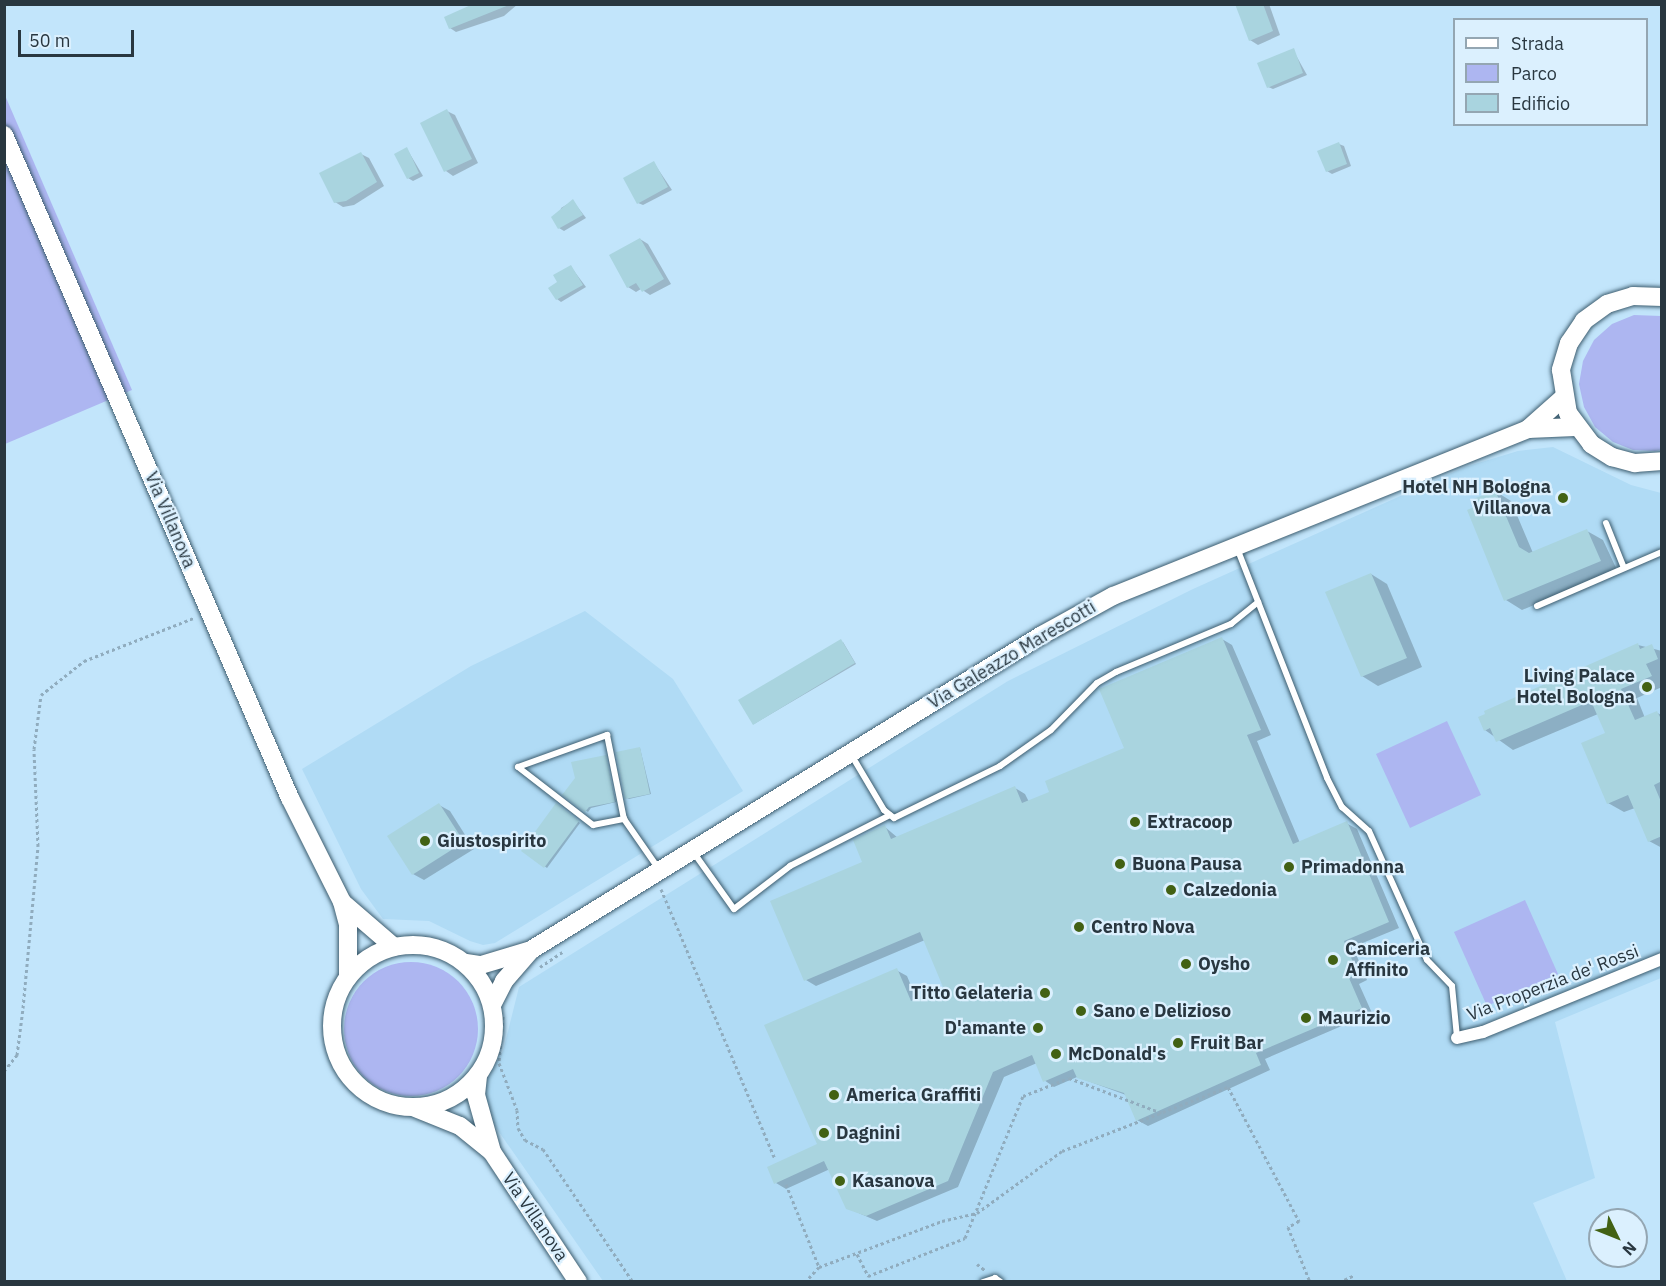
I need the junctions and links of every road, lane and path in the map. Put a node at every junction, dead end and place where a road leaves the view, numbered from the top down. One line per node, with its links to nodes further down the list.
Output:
1 (4, 135): 13 (main road, Via Villanova)
2 (1662, 297): 3 (main road)
3 (1563, 398): 4 (main road); 5 (main road, Via Galeazzo Marescotti)
4 (1575, 427): 5 (main road, Via Galeazzo Marescotti); 6 (main road)
5 (1528, 429): 8 (main road, Via Galeazzo Marescotti)
6 (1661, 463)
7 (1606, 523): 10 (lane)
8 (1236, 545): 11 (lane); 14 (main road, Via Galeazzo Marescotti)
9 (1662, 552): 10 (lane)
10 (1624, 568): 12 (lane)
11 (1258, 602): 15 (lane); 29 (lane)
12 (1538, 606)
13 (209, 612): 20 (main road, Via Villanova); 30 (path)
14 (850, 753): 15 (lane); 17 (main road, Via Galeazzo Marescotti)
15 (890, 815): 17 (lane)
16 (624, 819): 16 (lane); 18 (lane)
17 (692, 850): 18 (main road, Via Galeazzo Marescotti)
18 (659, 870): 23 (main road, Via Galeazzo Marescotti)
19 (652, 893): 35 (path)
20 (342, 902): 22 (main road, Via Villanova); 27 (main road, Via Villanova)
21 (572, 945): 26 (path)
22 (394, 947): 25 (main road); 27 (main road)
23 (531, 950): 25 (main road, Via Galeazzo Marescotti); 28 (main road, Via Galeazzo Marescotti)
24 (1662, 959): 29 (street, Via Properzia de' Rossi)
25 (466, 963): 28 (main road)
26 (532, 972)
27 (348, 976): 32 (main road)
28 (498, 1008): 31 (main road); 42 (path)
29 (1457, 1038)
30 (4, 1071)
31 (478, 1076): 32 (main road); 34 (main road, Via Villanova)
32 (415, 1108): 34 (main road, Via Villanova)
33 (1164, 1114): 37 (path); 37 (path); 46 (path)
34 (492, 1152): 41 (main road, Via Villanova)
35 (774, 1157)
36 (786, 1184): 39 (path)
37 (977, 1213): 38 (path); 38 (path)
38 (857, 1253): 39 (path)
39 (819, 1267): 43 (path)
40 (1355, 1275): 47 (path)
41 (578, 1281)
42 (633, 1281)
43 (805, 1281)
44 (983, 1281): 45 (lane)
45 (1000, 1281)
46 (1310, 1281)
47 (1338, 1281)

